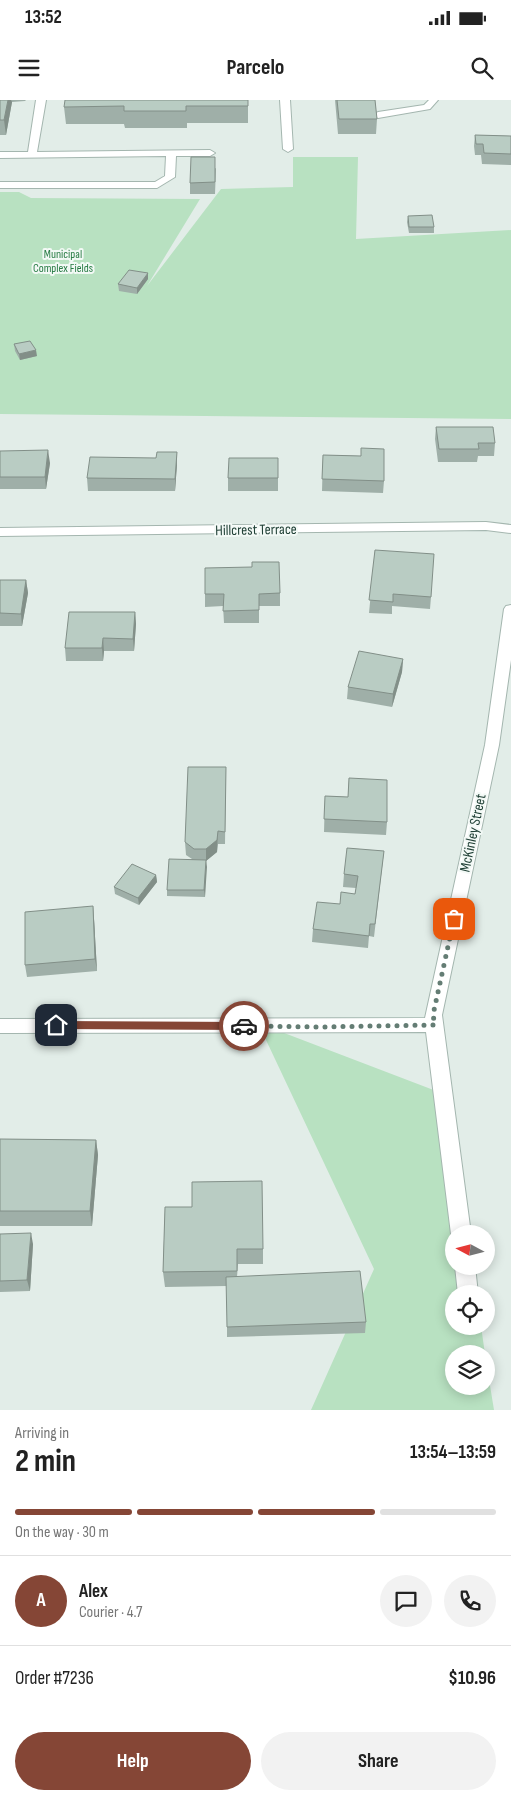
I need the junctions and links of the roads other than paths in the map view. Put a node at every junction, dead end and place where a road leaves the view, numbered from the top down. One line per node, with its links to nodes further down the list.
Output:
1 (41, 100): 9 (street)
2 (284, 100): 5 (street)
3 (434, 100): 4 (street)
4 (378, 115)
5 (288, 149)
6 (210, 153): 7 (street)
7 (171, 154): 9 (street); 10 (street)
8 (0, 155): 9 (street)
9 (32, 155)
10 (0, 185)
11 (511, 529): 12 (street, Hillcrest Terrace)
12 (0, 532)
13 (511, 609): 14 (street, McKinley Street)
14 (435, 1025): 15 (street); 16 (street, McKinley Street)
15 (0, 1026)
16 (460, 1225)

